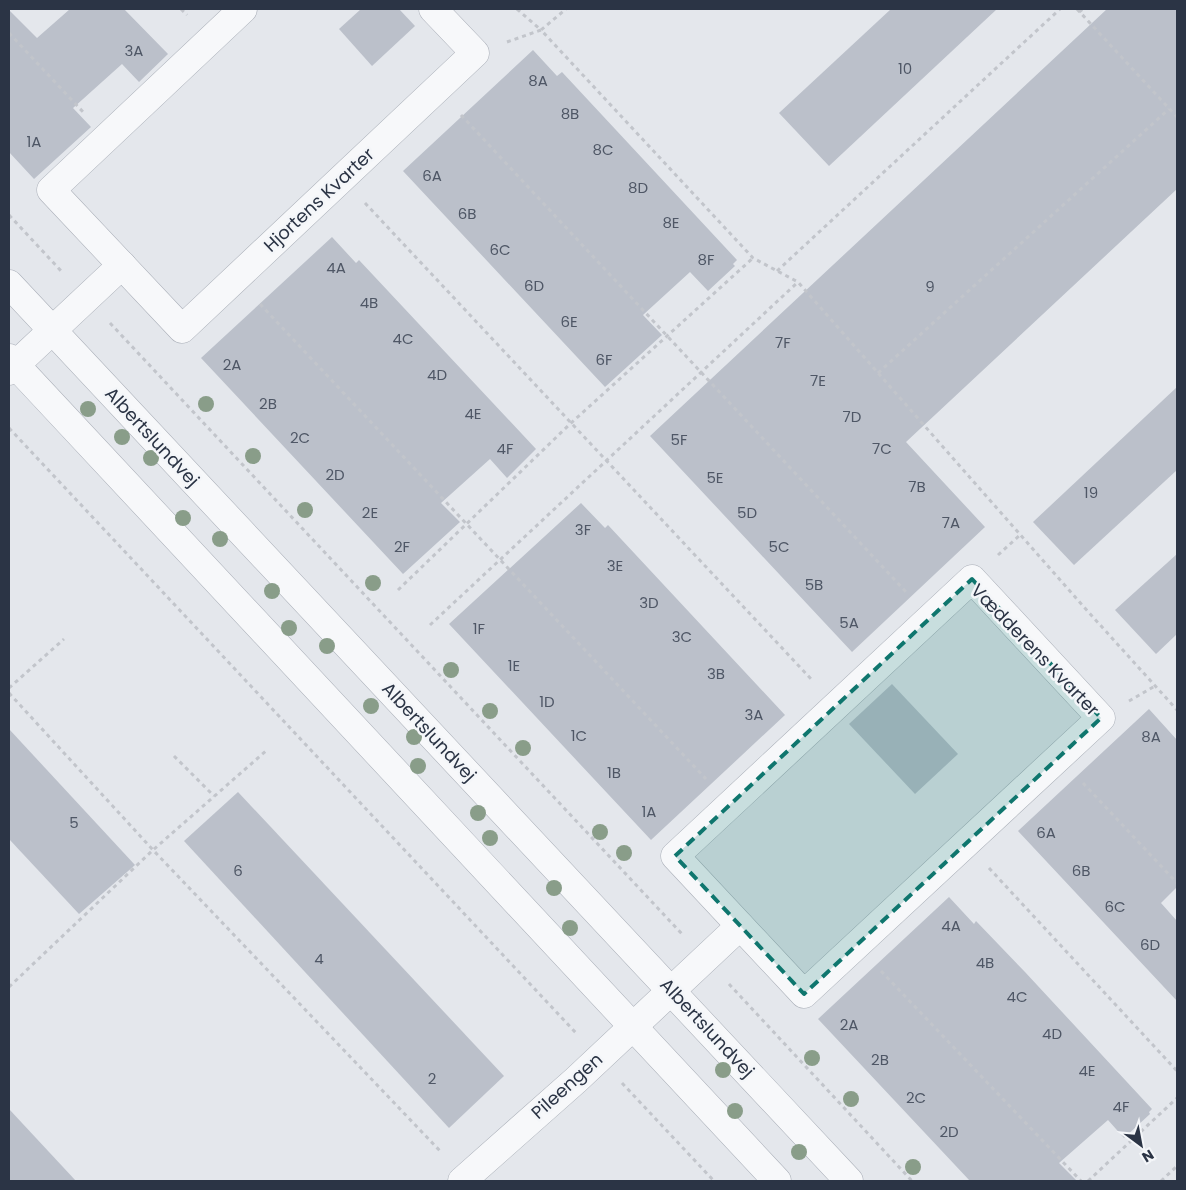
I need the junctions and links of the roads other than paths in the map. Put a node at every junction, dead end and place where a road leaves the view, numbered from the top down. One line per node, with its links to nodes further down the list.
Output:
1 (243, 9): 3 (street, Hjortens Kvarter)
2 (433, 9): 3 (street, Hjortens Kvarter)
3 (122, 265): 5 (street)
4 (9, 284): 5 (street, Albertslundvej)
5 (53, 330): 6 (street); 8 (street, Albertslundvej)
6 (11, 365): 9 (street)
7 (740, 926): 7 (street, Vædderens Kvarter); 8 (street)
8 (671, 989): 9 (street, Pileengen); 12 (street, Albertslundvej)
9 (632, 1026): 10 (street, Pileengen); 11 (street)
10 (464, 1179)
11 (777, 1181)
12 (849, 1181)

